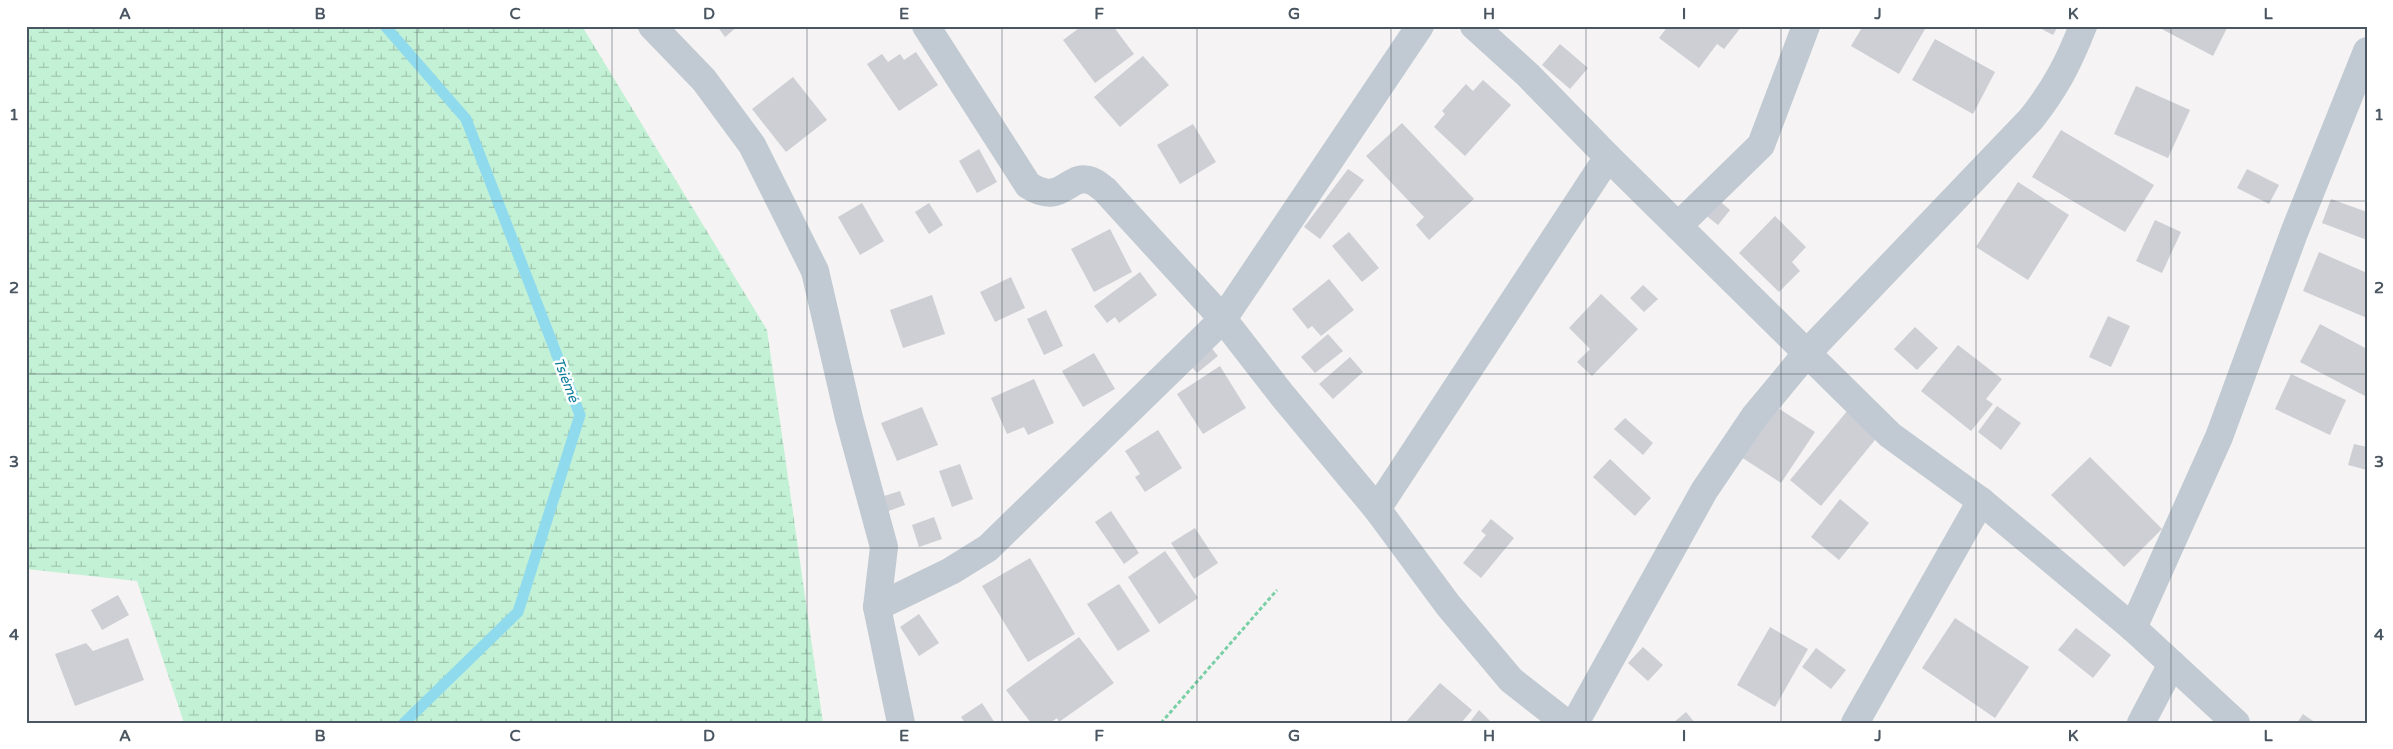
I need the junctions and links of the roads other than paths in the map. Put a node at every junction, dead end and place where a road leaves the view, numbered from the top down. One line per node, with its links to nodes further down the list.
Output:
1 (652, 26): 14 (street)
2 (926, 26): 10 (street)
3 (1420, 26): 10 (street)
4 (1806, 26): 9 (street)
5 (2083, 26): 11 (street)
6 (1490, 32): 8 (street)
7 (2367, 51): 15 (street)
8 (1608, 157): 9 (street); 13 (street)
9 (1678, 226): 11 (street)
10 (1223, 319): 13 (street); 14 (street)
11 (1807, 353): 12 (street); 19 (street)
12 (1981, 501): 15 (street); 20 (street)
13 (1377, 509): 18 (street)
14 (876, 607): 17 (street)
15 (2133, 628): 16 (street)
16 (2172, 664): 21 (street); 22 (street)
17 (902, 723)
18 (1566, 723)
19 (1575, 723)
20 (1855, 723)
21 (2141, 723)
22 (2236, 723)

